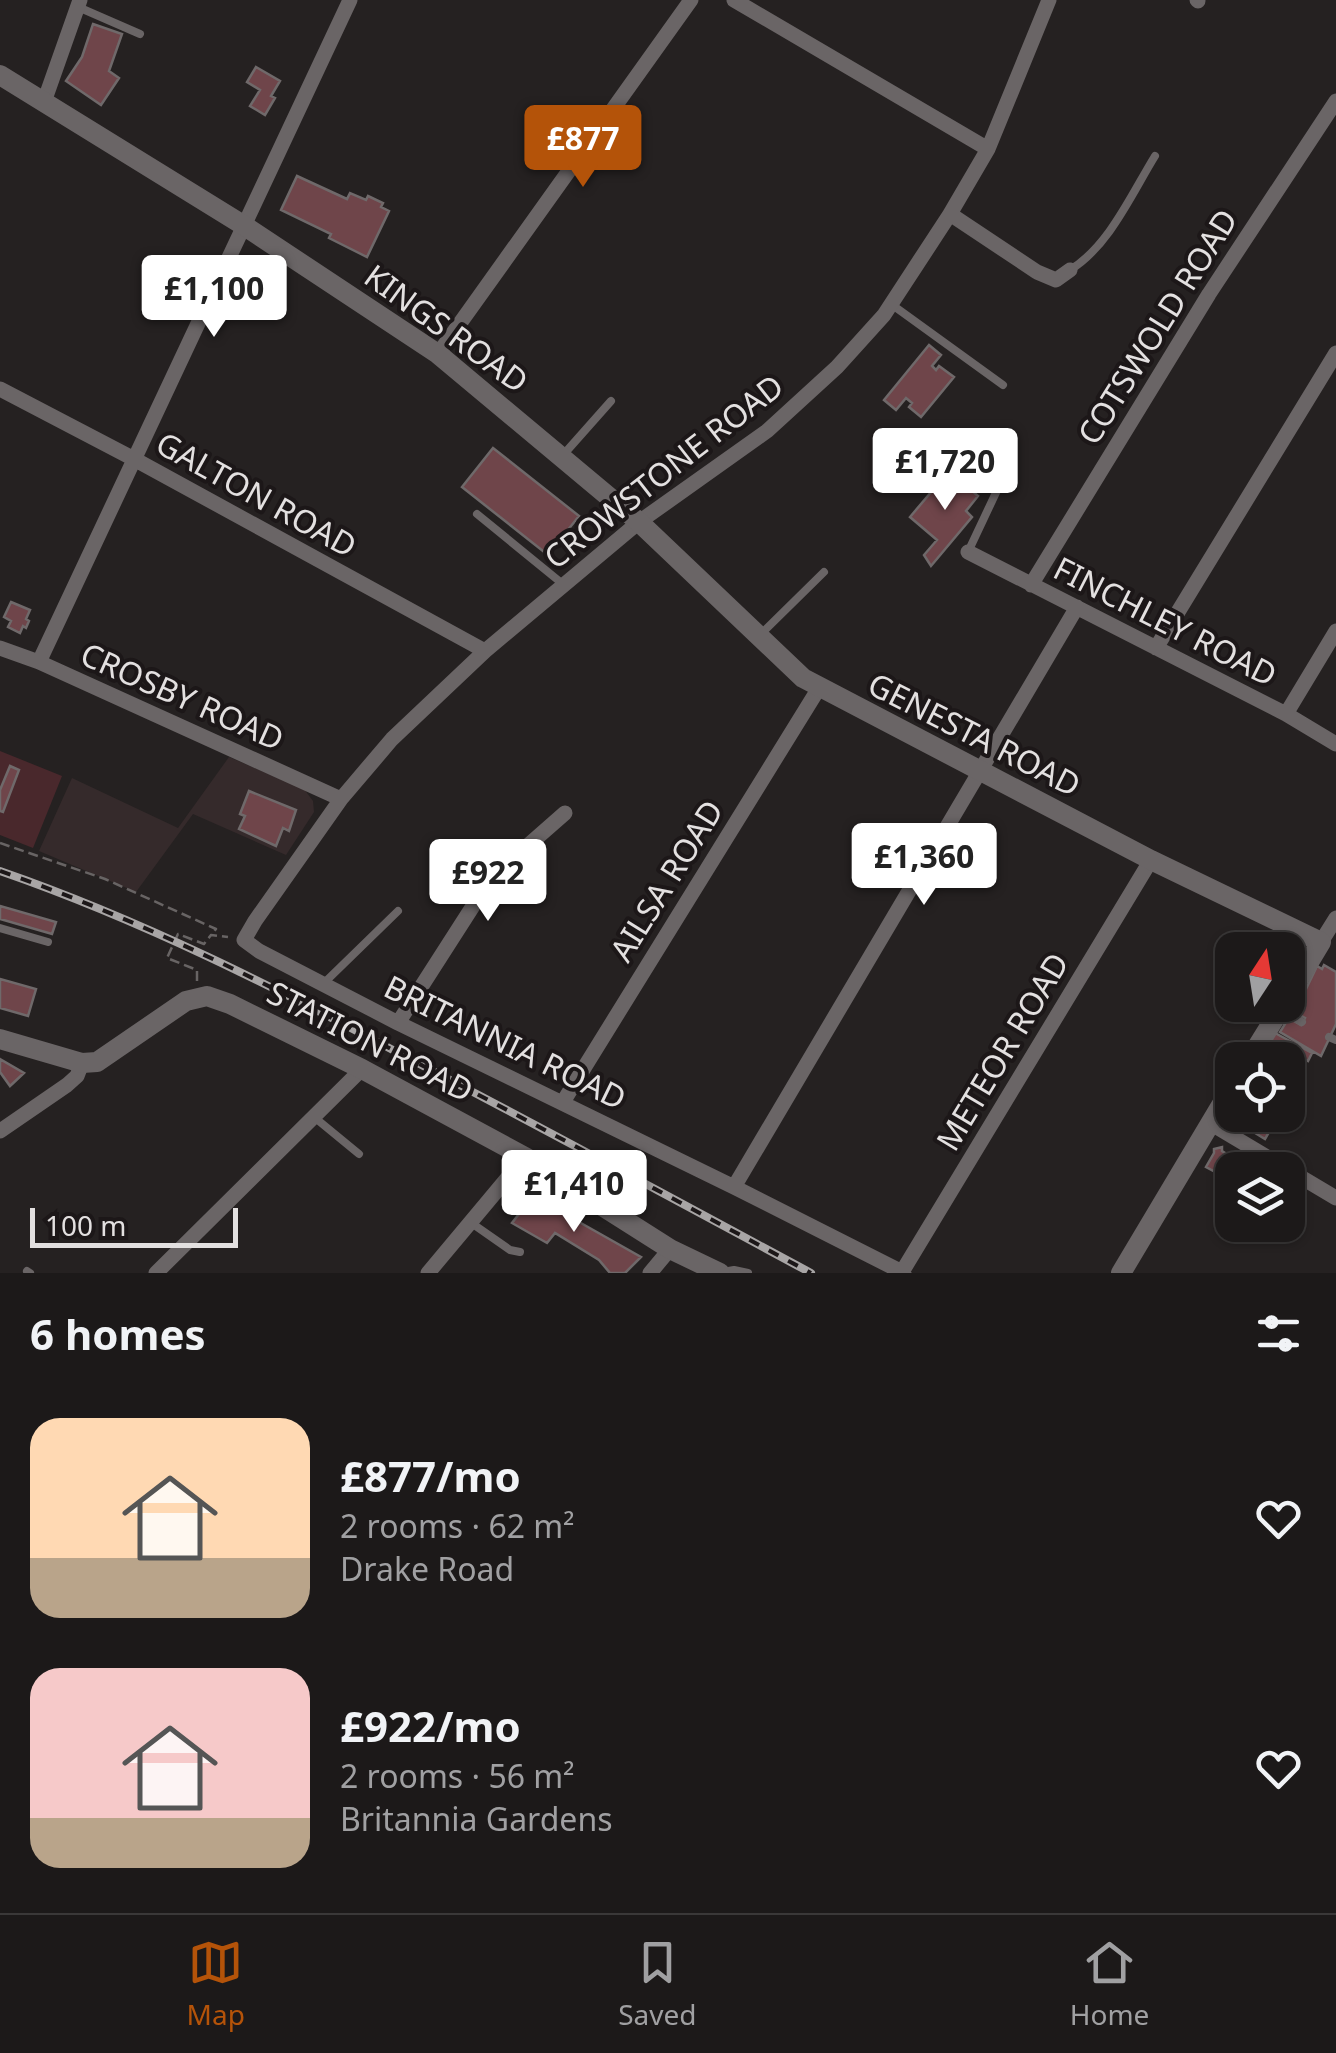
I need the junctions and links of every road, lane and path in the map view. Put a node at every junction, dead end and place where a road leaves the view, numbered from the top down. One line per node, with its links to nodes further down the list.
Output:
1 (350, 0): 13 (street)
2 (692, 0): 18 (street)
3 (734, 0): 10 (street)
4 (1049, 0): 10 (street, CROWSTONE ROAD)
5 (79, 4): 6 (lane); 9 (street)
6 (140, 34)
7 (0, 75): 9 (street, KINGS ROAD)
8 (1336, 101): 30 (street, COTSWOLD ROAD)
9 (44, 102): 13 (street, KINGS ROAD)
10 (988, 150): 12 (street, CROWSTONE ROAD)
11 (1155, 156): 14 (lane)
12 (950, 214): 14 (street); 16 (street, CROWSTONE ROAD)
13 (243, 225): 18 (street, KINGS ROAD); 23 (street)
14 (1063, 276): 15 (street)
15 (1055, 298)
16 (891, 304): 19 (lane); 26 (street, CROWSTONE ROAD)
17 (1336, 353): 35 (street)
18 (438, 354): 22 (street, KINGS ROAD)
19 (1002, 385)
20 (0, 389): 23 (street, GALTON ROAD)
21 (611, 401): 22 (lane)
22 (562, 456): 26 (street, KINGS ROAD)
23 (134, 459): 36 (street, GALTON ROAD); 37 (street)
24 (1001, 482): 27 (lane)
25 (477, 514): 29 (lane)
26 (640, 522): 29 (street, CROWSTONE ROAD); 33 (street, GENESTA ROAD)
27 (968, 552): 30 (street, FINCHLEY ROAD)
28 (824, 572): 33 (lane)
29 (564, 585): 36 (street, CROWSTONE ROAD)
30 (1031, 585): 31 (street, FINCHLEY ROAD)
31 (1077, 607): 35 (street, FINCHLEY ROAD); 41 (street)
32 (1336, 631): 39 (street)
33 (759, 636): 38 (street, GENESTA ROAD)
34 (0, 648): 37 (street, CROSBY ROAD)
35 (1156, 648): 39 (street, FINCHLEY ROAD)
36 (484, 651): 42 (street, CROWSTONE ROAD)
37 (39, 662): 42 (street, CROSBY ROAD)
38 (819, 688): 41 (street, GENESTA ROAD); 60 (street, AILSA ROAD)
39 (1286, 714): 40 (street, FINCHLEY ROAD)
40 (1336, 744)
41 (979, 771): 45 (street, GENESTA ROAD); 67 (street)
42 (340, 799): 50 (street, CROWSTONE ROAD)
43 (566, 813): 56 (street)
44 (0, 843): 49 (path)
45 (1151, 860): 52 (street, GENESTA ROAD); 72 (street, METEOR ROAD)
46 (398, 911): 55 (lane)
47 (1336, 918): 52 (street)
48 (0, 928): 51 (lane)
49 (211, 934): 50 (path); 54 (path)
50 (244, 940): 55 (street, BRITANNIA ROAD)
51 (48, 942)
52 (1321, 942): 53 (street)
53 (1305, 969)
54 (197, 970)
55 (324, 983): 56 (street, BRITANNIA ROAD)
56 (398, 1023): 60 (street, BRITANNIA ROAD)
57 (0, 1038): 58 (street)
58 (82, 1063): 59 (street, STATION ROAD); 64 (street)
59 (362, 1069): 62 (street); 66 (street, STATION ROAD)
60 (563, 1102): 67 (street, BRITANNIA ROAD)
61 (1215, 1115): 63 (street)
62 (314, 1117): 65 (lane); 73 (street)
63 (1210, 1123): 68 (street); 78 (street)
64 (0, 1131)
65 (359, 1154)
66 (525, 1157): 69 (street); 70 (street, STATION ROAD)
67 (734, 1187): 72 (street, BRITANNIA ROAD)
68 (1336, 1198)
69 (470, 1222): 71 (lane); 74 (street)
70 (670, 1248): 75 (street); 76 (street, STATION ROAD)
71 (520, 1252)
72 (903, 1272)
73 (156, 1273)
74 (428, 1273)
75 (650, 1273)
76 (719, 1273): 77 (lane, STATION ROAD)
77 (748, 1273)
78 (1121, 1273)

